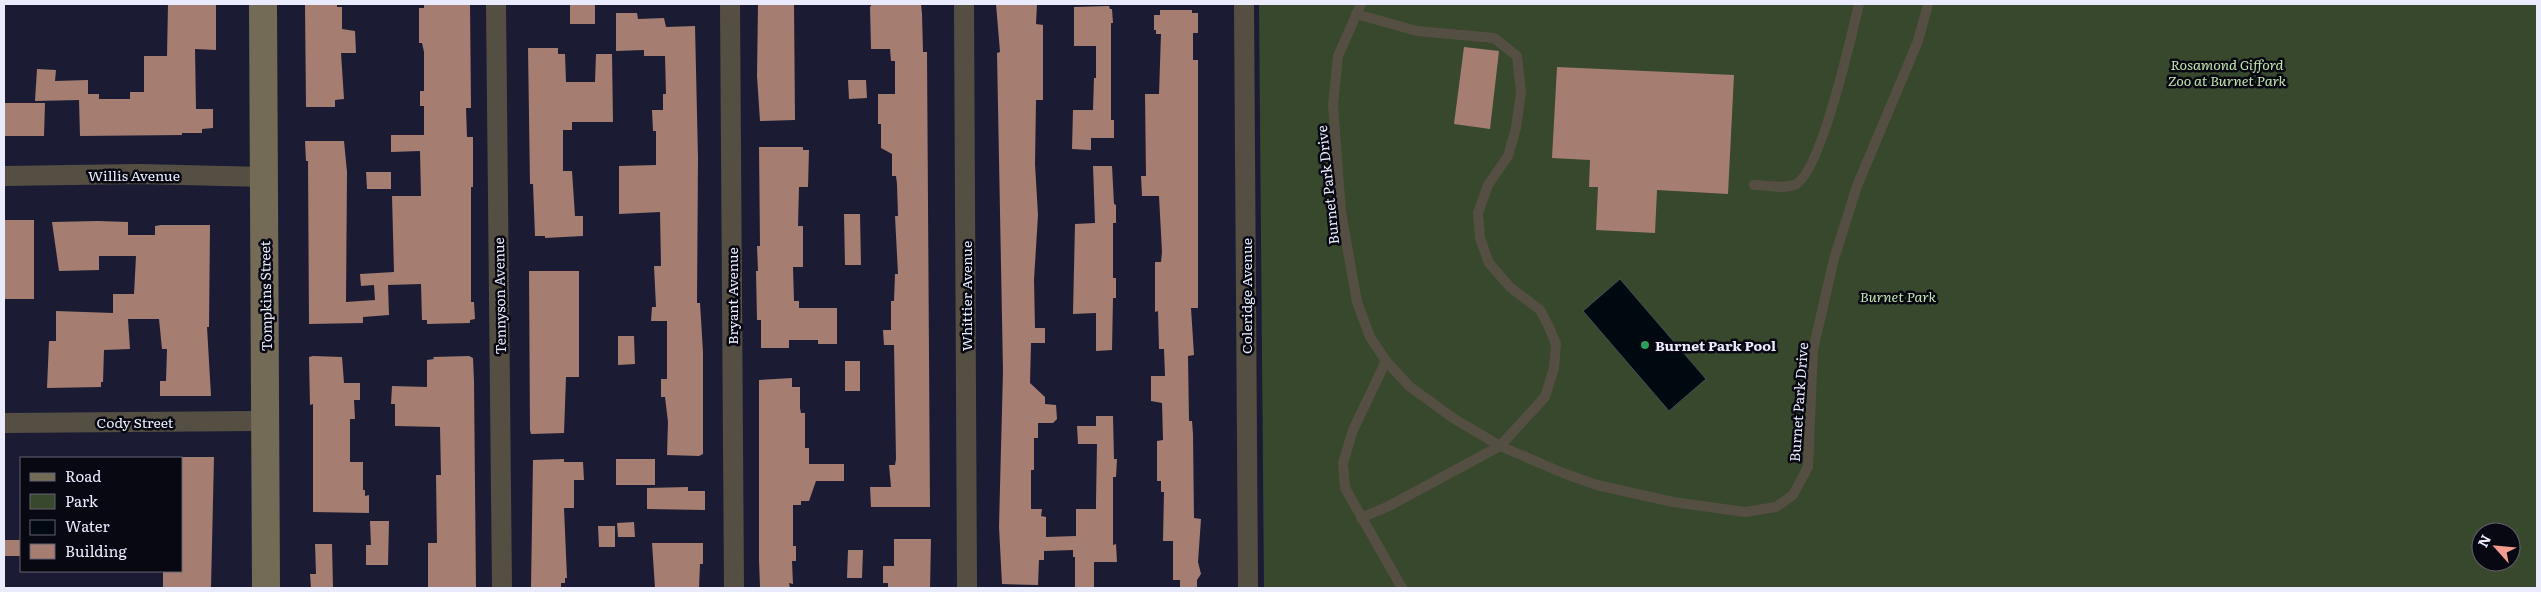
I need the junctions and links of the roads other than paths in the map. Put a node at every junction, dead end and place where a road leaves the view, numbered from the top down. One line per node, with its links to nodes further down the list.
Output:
1 (262, 4): 11 (street, Tompkins Street)
2 (496, 4): 19 (street, Tennyson Avenue)
3 (730, 4): 20 (street, Bryant Avenue)
4 (964, 4): 21 (street, Whittier Avenue)
5 (1244, 4): 22 (street, Coleridge Avenue)
6 (1360, 4): 9 (lane, Burnet Park Drive)
7 (1859, 4): 12 (lane)
8 (1928, 4): 16 (lane, Burnet Park Drive)
9 (1356, 14): 13 (lane, Burnet Park Drive); 16 (lane)
10 (4, 176): 11 (street, Willis Avenue)
11 (264, 177): 14 (street, Tompkins Street)
12 (1754, 185)
13 (1386, 361): 16 (lane, Burnet Park Drive); 17 (lane)
14 (266, 421): 15 (street, Cody Street); 18 (street, Tompkins Street)
15 (4, 423)
16 (1500, 446): 17 (lane)
17 (1361, 518): 23 (lane)
18 (266, 588)
19 (502, 588)
20 (734, 588)
21 (968, 588)
22 (1248, 588)
23 (1402, 588)

